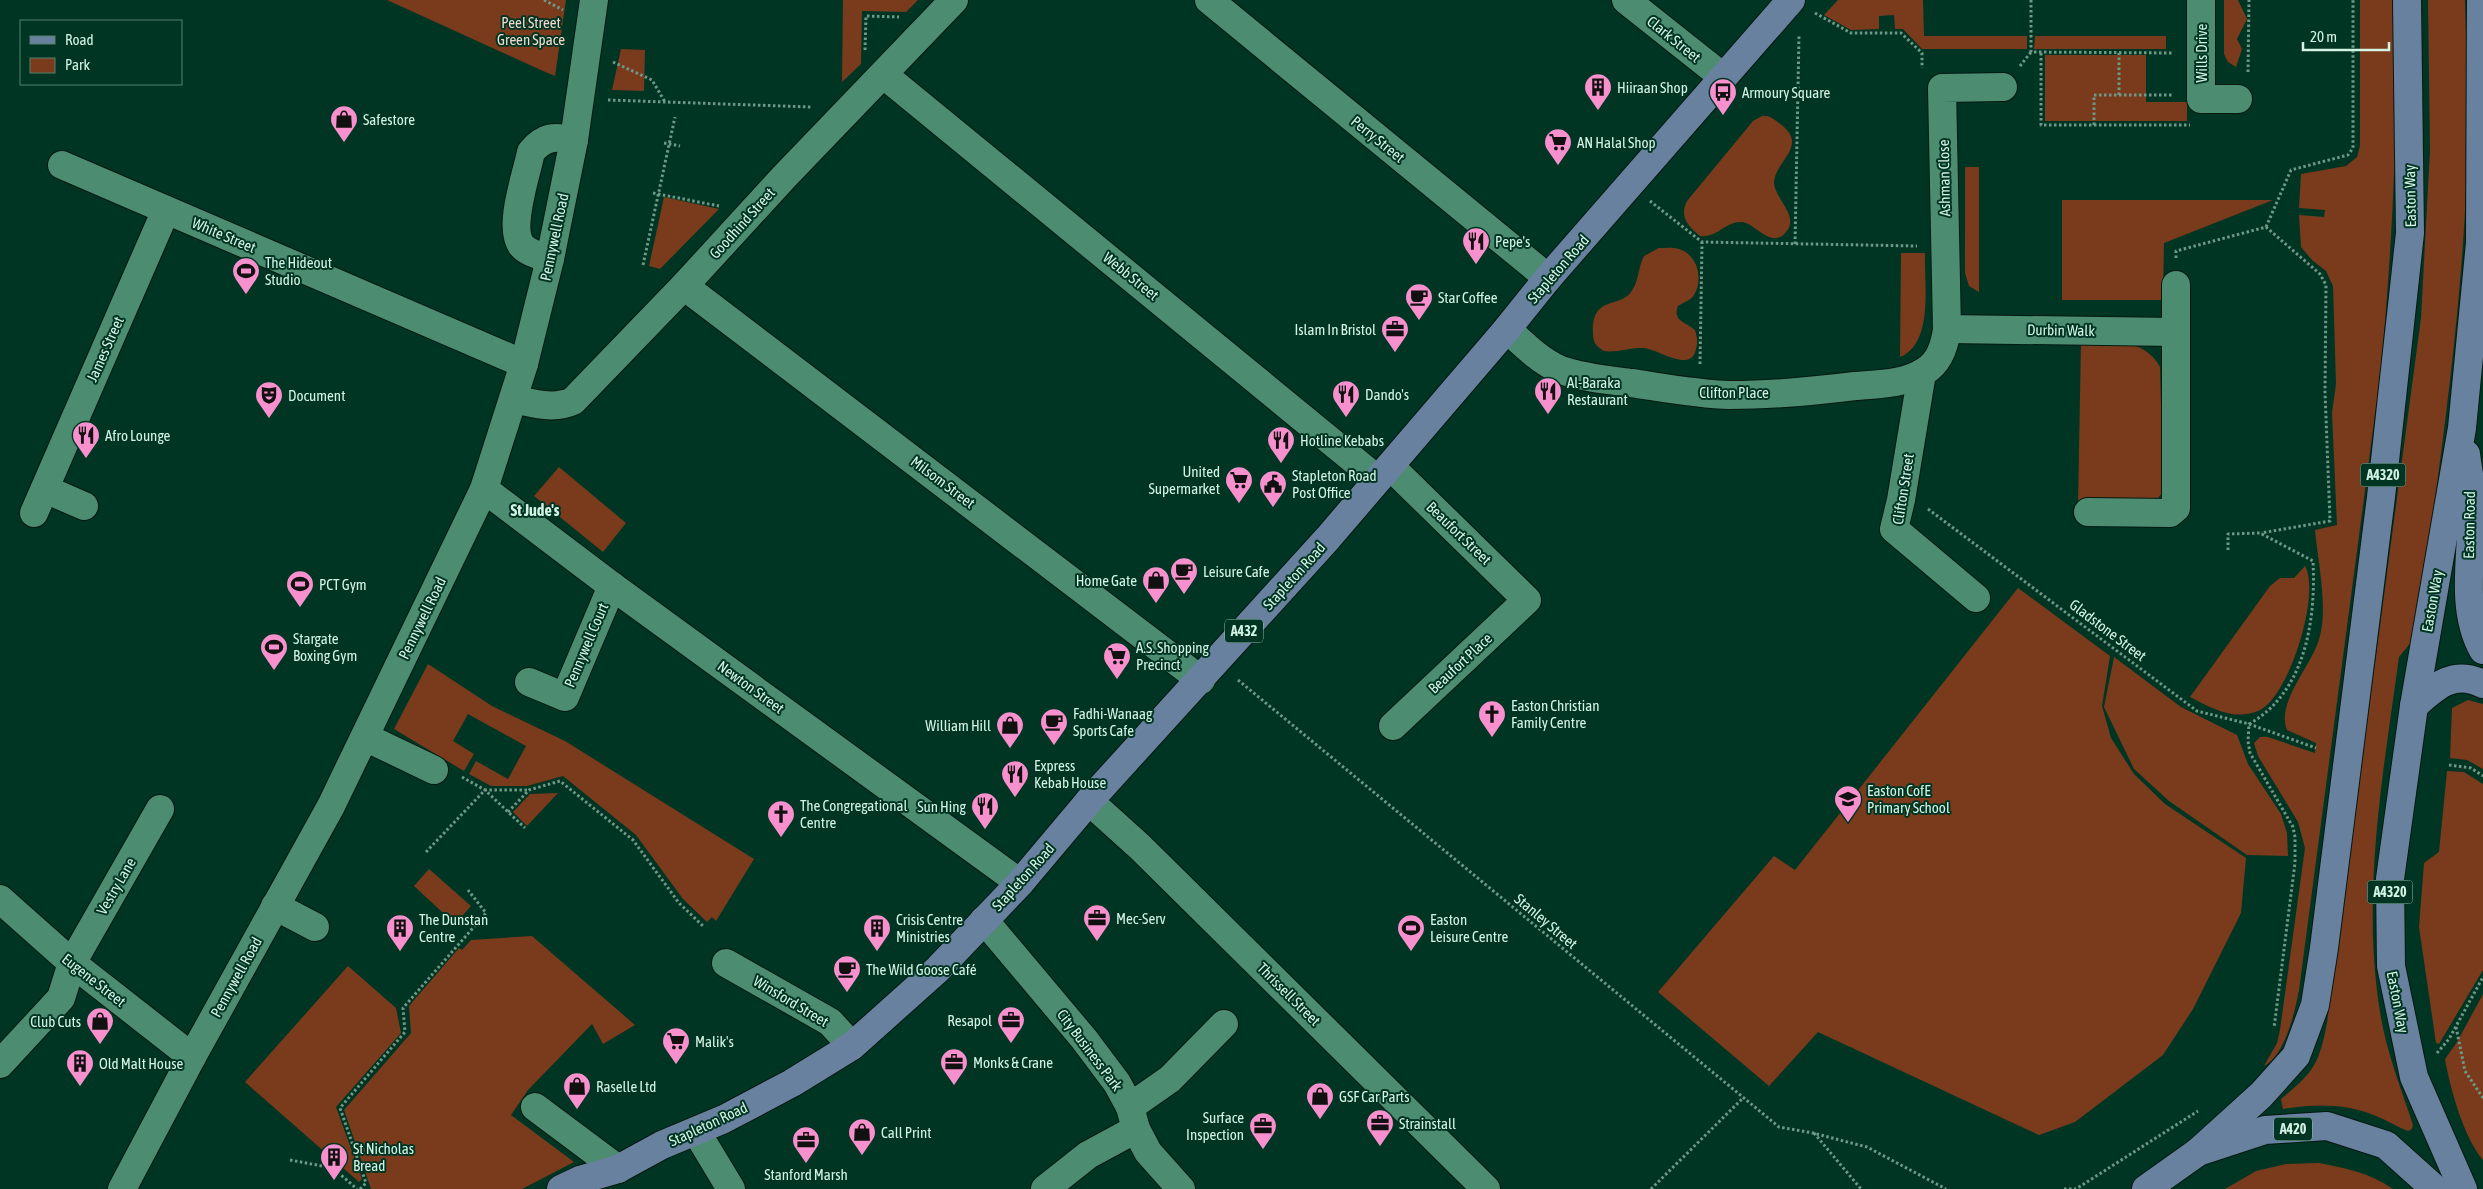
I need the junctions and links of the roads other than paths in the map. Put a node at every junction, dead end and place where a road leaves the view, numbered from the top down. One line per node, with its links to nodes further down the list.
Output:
1 (594, 0): 13 (street, Pennywell Road)
2 (954, 0): 9 (street, Goodhind Street)
3 (1209, 0): 17 (street, Perry Street)
4 (1626, 0): 10 (street, Clark Street)
5 (2201, 0): 12 (street, Wills Drive)
6 (2407, 0): 58 (main road, Easton Way / A4320)
7 (2481, 0): 26 (main road, Easton Way / A4320)
8 (1799, 4): 10 (main road, Stapleton Road / A432)
9 (875, 67): 19 (street, Goodhind Street); 27 (street, Webb Street)
10 (1723, 77): 17 (main road, Stapleton Road / A432)
11 (2003, 87): 21 (street, Ashman Close)
12 (2238, 99)
13 (574, 140): 16 (street, Pennywell Road); 16 (street)
14 (62, 165): 15 (street, White Street)
15 (166, 210): 23 (street, White Street); 29 (street, James Street)
16 (550, 259): 23 (street, Pennywell Road)
17 (1548, 278): 20 (main road, Stapleton Road / A432)
18 (2176, 285): 22 (street)
19 (684, 286): 25 (street, Goodhind Street); 35 (street, Milsom Street)
20 (1507, 329): 24 (street, Clifton Place); 27 (main road, Stapleton Road / A432)
21 (1947, 329): 22 (street, Durbin Walk); 24 (street, Clifton Place)
22 (2176, 332): 30 (street)
23 (524, 364): 25 (street, Pennywell Road)
24 (1922, 373): 32 (street, Clifton Street)
25 (513, 399): 28 (street, Pennywell Road)
26 (2462, 428): 34 (main road, Easton Road); 38 (main road, Easton Way / A4320)
27 (1383, 472): 33 (street, Beaufort Street); 35 (main road, Stapleton Road / A432)
28 (484, 489): 31 (street, Newton Street); 40 (street, Pennywell Road)
29 (84, 506)
30 (2088, 512)
31 (612, 586): 36 (street, Pennywell Court); 44 (street, Newton Street)
32 (1976, 598)
33 (1527, 600): 39 (street, Beaufort Place)
34 (2483, 650)
35 (1209, 671): 42 (main road, Stapleton Road / A432)
36 (529, 682)
37 (2483, 684): 38 (main road)
38 (2414, 706): 68 (main road, Easton Way / A4320)
39 (1393, 726)
40 (365, 736): 41 (street); 46 (street, Pennywell Road)
41 (434, 770)
42 (1089, 801): 44 (main road, Stapleton Road / A432); 65 (street, Thrissell Street)
43 (160, 809): 49 (street, Vestry Lane)
44 (1020, 883): 47 (main road, Stapleton Road / A432)
45 (0, 900): 49 (street, Eugene Street)
46 (275, 906): 48 (street); 53 (street, Pennywell Road)
47 (984, 920): 52 (main road, Stapleton Road / A432); 56 (street, City Business Park)
48 (316, 928)
49 (72, 963): 53 (street, Eugene Street); 54 (street, Vestry Lane)
50 (726, 963): 52 (street, Winsford Street)
51 (1224, 1024): 56 (street)
52 (852, 1046): 57 (main road, Stapleton Road / A432)
53 (192, 1056): 60 (street, Pennywell Road)
54 (0, 1064)
55 (535, 1107): 59 (street)
56 (1133, 1118): 63 (street); 64 (street, City Business Park)
57 (696, 1131): 59 (main road, Stapleton Road / A432); 62 (street)
58 (2198, 1152): 66 (main road, A420); 67 (main road, A420)
59 (611, 1179): 61 (main road, A432)
60 (122, 1189)
61 (561, 1189)
62 (731, 1189)
63 (1045, 1189)
64 (1181, 1189)
65 (1486, 1189)
66 (2146, 1189)
67 (2435, 1189)
68 (2463, 1189)

